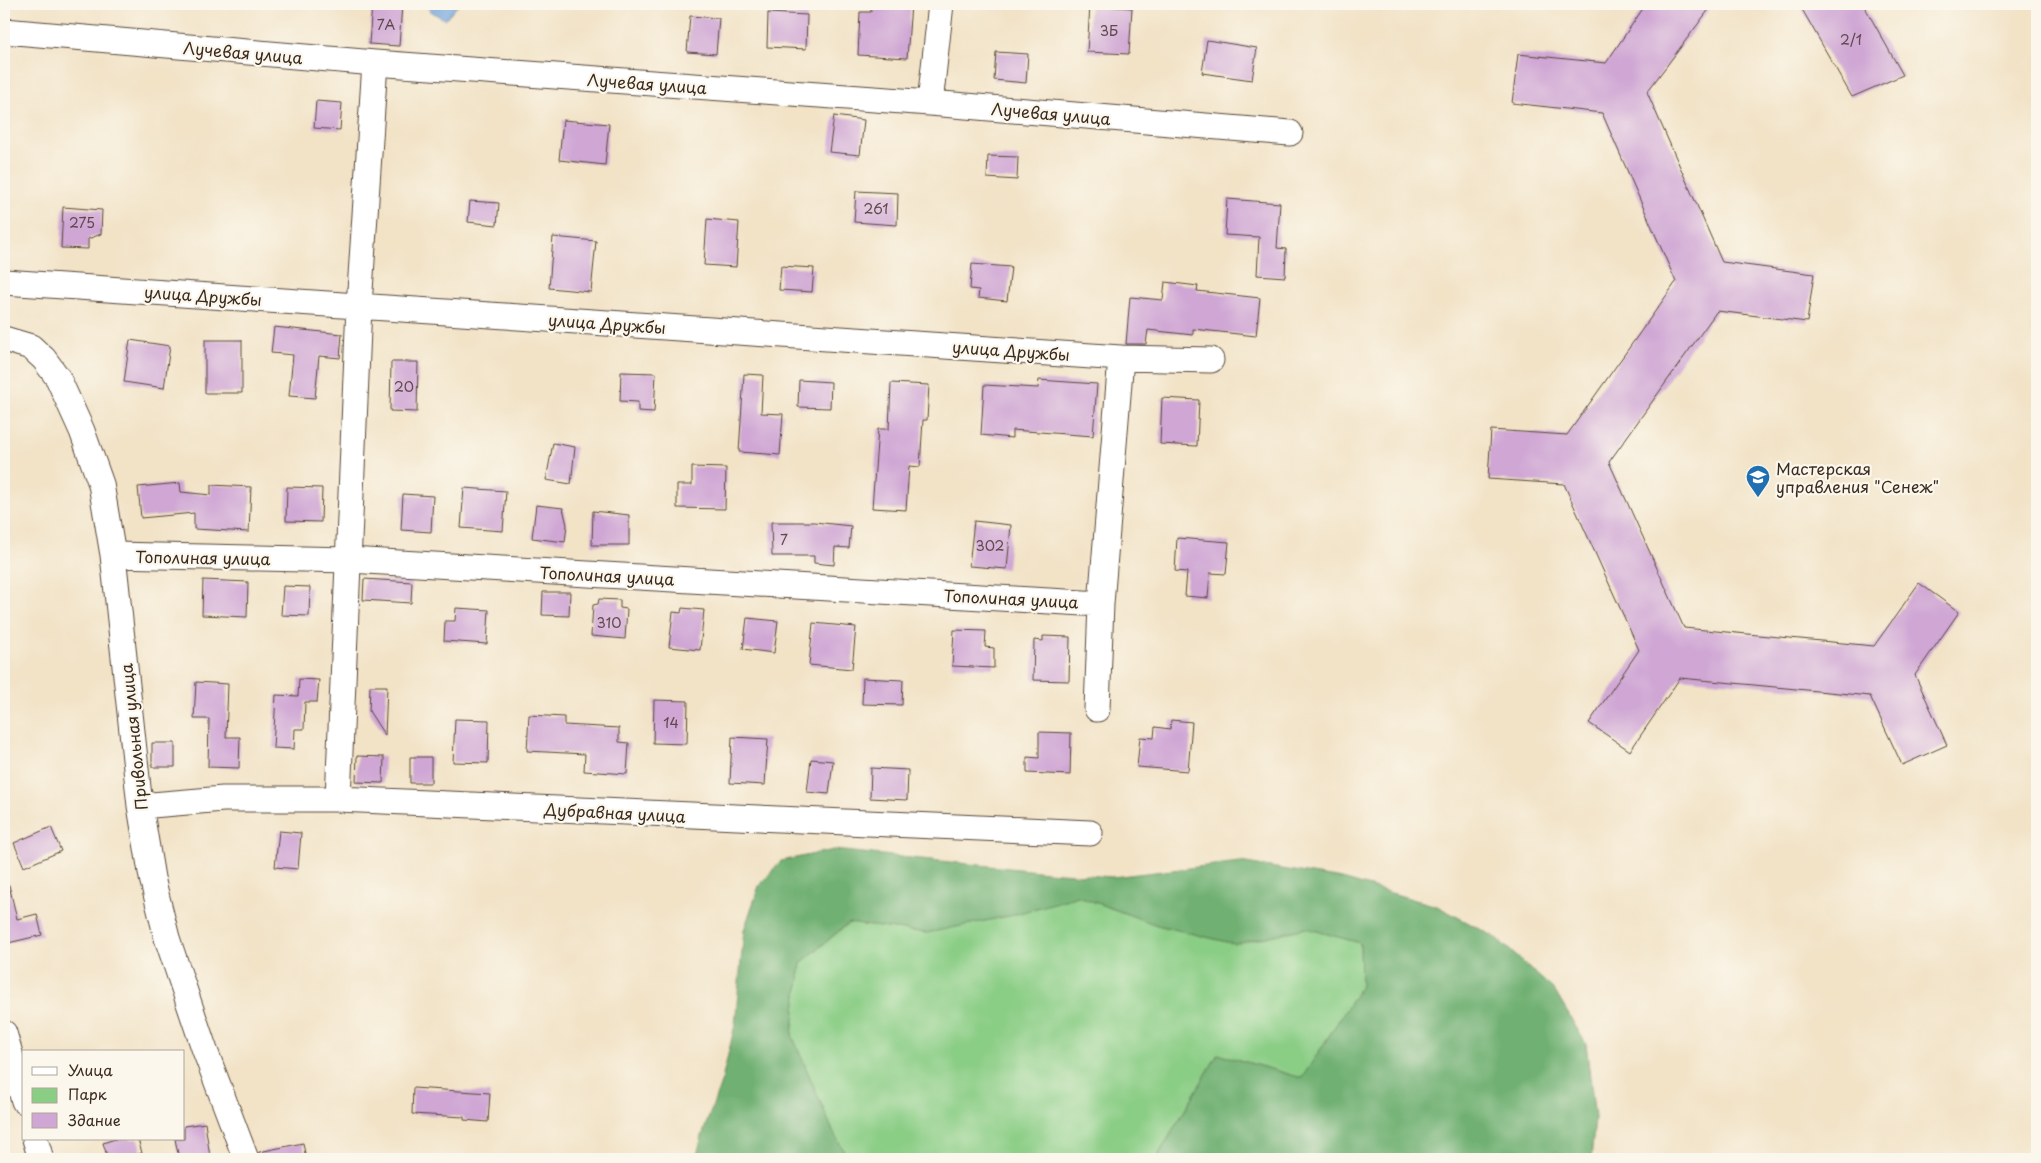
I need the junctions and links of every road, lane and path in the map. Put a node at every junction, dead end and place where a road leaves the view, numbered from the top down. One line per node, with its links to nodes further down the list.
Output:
1 (941, 4): 4 (street)
2 (4, 31): 3 (street, Лучевая улица)
3 (375, 64): 4 (street, Лучевая улица); 7 (street)
4 (930, 102): 5 (street, Лучевая улица)
5 (1290, 133)
6 (4, 282): 7 (street, улица Дружбы)
7 (359, 306): 9 (street, улица Дружбы); 12 (street)
8 (4, 339): 11 (street, Привольная улица)
9 (1121, 358): 10 (street, улица Дружбы); 13 (street)
10 (1211, 360)
11 (113, 555): 12 (street, Тополиная улица); 16 (street, Привольная улица)
12 (349, 560): 13 (street, Тополиная улица); 15 (street)
13 (1101, 604): 14 (street)
14 (1096, 709)
15 (338, 799): 16 (street, Дубравная улица); 17 (street, Дубравная улица)
16 (140, 806): 22 (street, Привольная улица)
17 (1090, 833)
18 (4, 1034): 19 (street)
19 (22, 1094)
20 (35, 1140): 21 (street)
21 (41, 1159)
22 (246, 1159)

